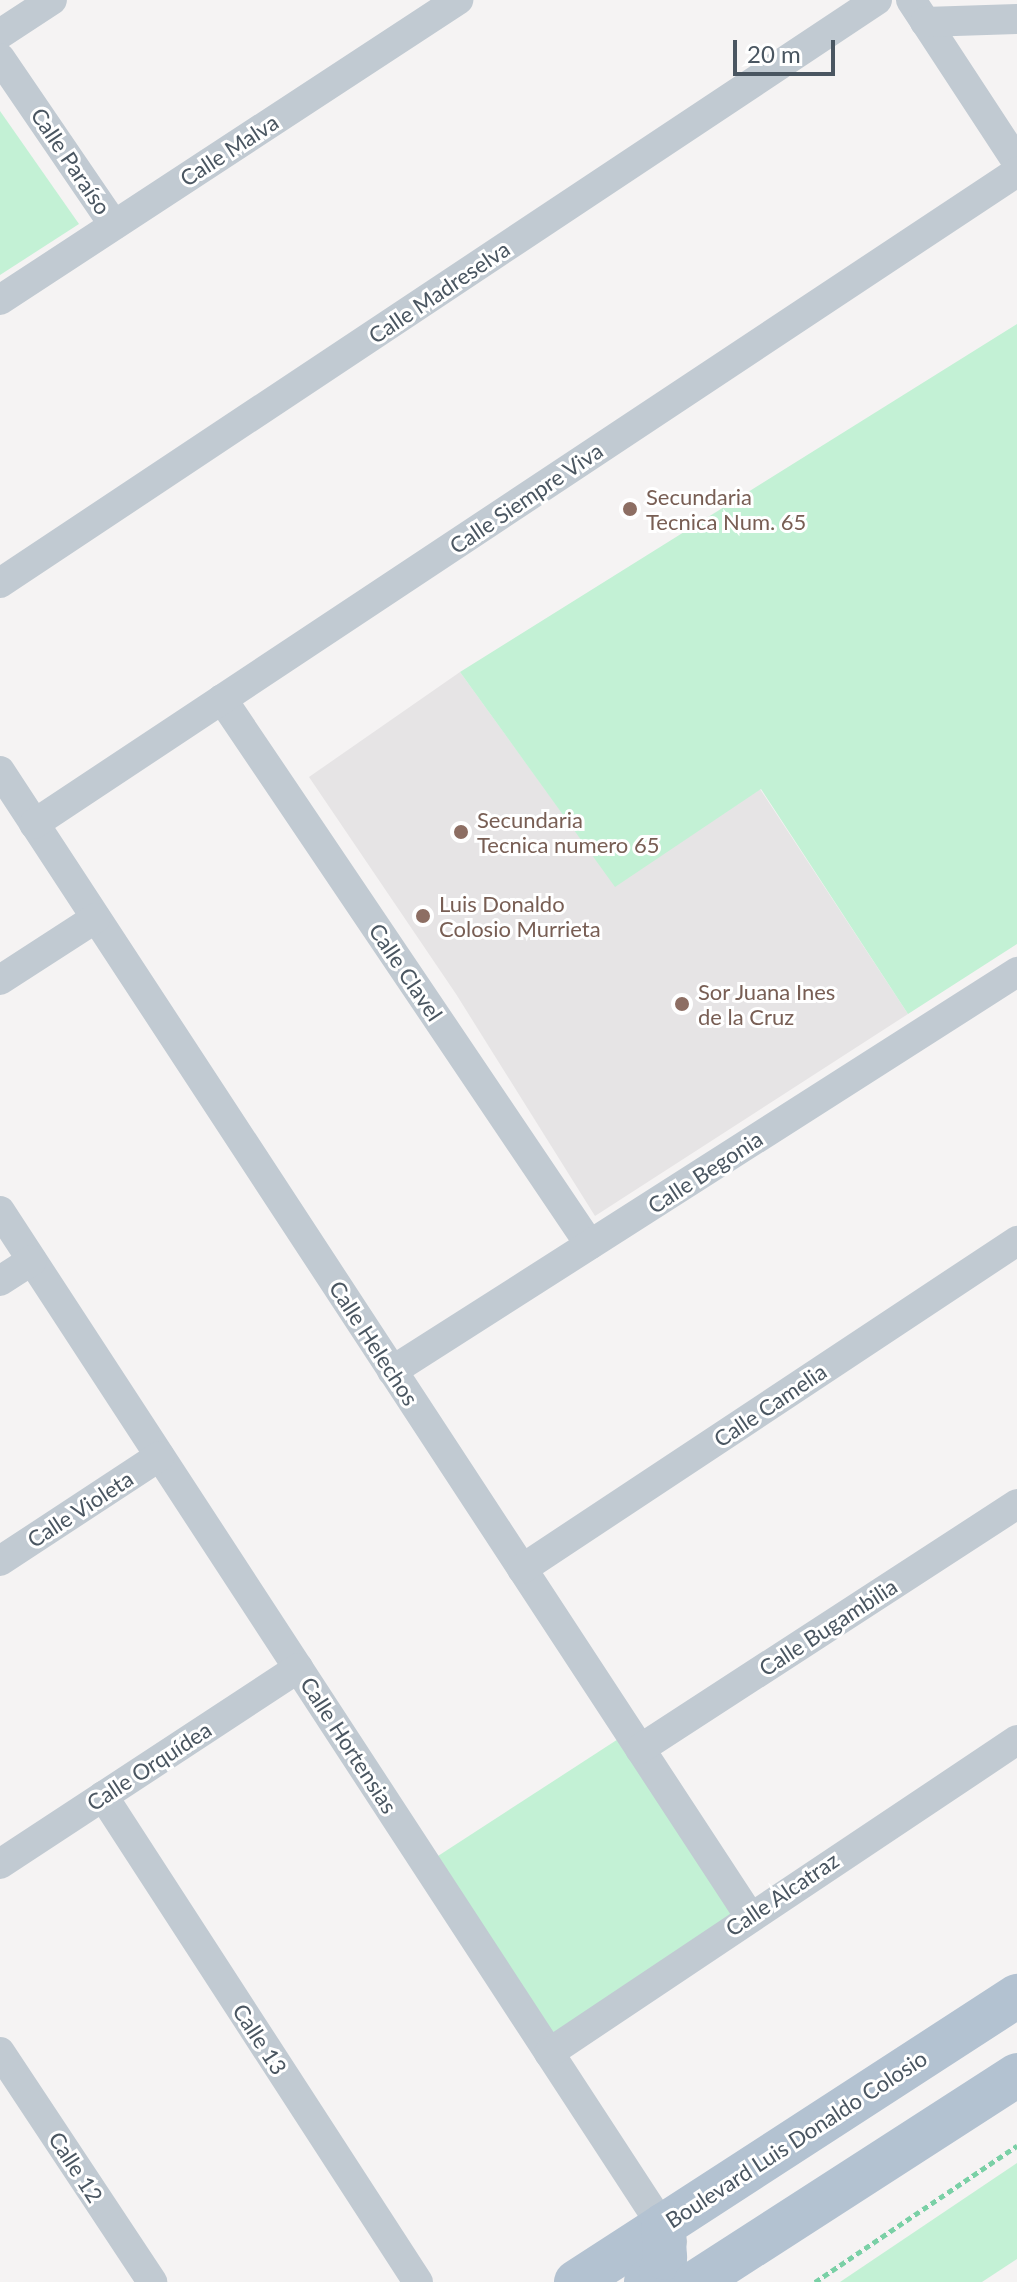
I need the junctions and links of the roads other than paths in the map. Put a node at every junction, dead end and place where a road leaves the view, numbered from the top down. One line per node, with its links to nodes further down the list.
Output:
1 (52, 0): 6 (street)
2 (458, 0): 10 (street, Calle Malva)
3 (877, 0): 12 (street, Calle Madreselva)
4 (918, 11): 5 (street); 8 (street)
5 (1017, 19)
6 (0, 34)
7 (0, 58): 10 (street, Calle Paraíso)
8 (1017, 162)
9 (1017, 172): 13 (street, Calle Siempre Viva)
10 (114, 225): 11 (street, Calle Malva)
11 (0, 300)
12 (0, 583)
13 (222, 699): 15 (street, Calle Siempre Viva); 21 (street, Calle Clavel)
14 (0, 771): 15 (street, Calle Helechos)
15 (34, 824): 16 (street, Calle Helechos)
16 (96, 918): 18 (street); 24 (street, Calle Helechos)
17 (1017, 972): 21 (street, Calle Begonia)
18 (0, 980)
19 (0, 1211): 22 (street, Calle Hortensias)
20 (1017, 1241): 28 (street, Calle Camelia)
21 (590, 1245): 24 (street, Calle Begonia)
22 (32, 1260): 23 (street); 25 (street, Calle Hortensias)
23 (0, 1281)
24 (392, 1371): 28 (street, Calle Helechos)
25 (160, 1456): 27 (street, Calle Violeta); 29 (street, Calle Hortensias)
26 (1017, 1504): 31 (street, Calle Bugambilia)
27 (0, 1561)
28 (522, 1569): 31 (street, Calle Helechos)
29 (298, 1668): 32 (street, Calle Orquídea); 37 (street, Calle Hortensias)
30 (1017, 1740): 34 (street, Calle Alcatraz)
31 (640, 1749): 34 (street, Calle Helechos)
32 (103, 1796): 33 (street, Calle Orquídea); 42 (street, Calle 13)
33 (4, 1852)
34 (749, 1915): 37 (street, Calle Alcatraz)
35 (1017, 1996): 39 (main road, Boulevard Luis Donaldo Colosio)
36 (0, 2052): 41 (street, Calle 12)
37 (549, 2053): 39 (street, Calle Hortensias)
38 (1017, 2075): 40 (main road)
39 (663, 2225): 40 (street, Calle Hortensias); 43 (main road, Boulevard Luis Donaldo Colosio); 44 (main road)
40 (697, 2281)
41 (152, 2282)
42 (418, 2282)
43 (576, 2282)
44 (646, 2282)

